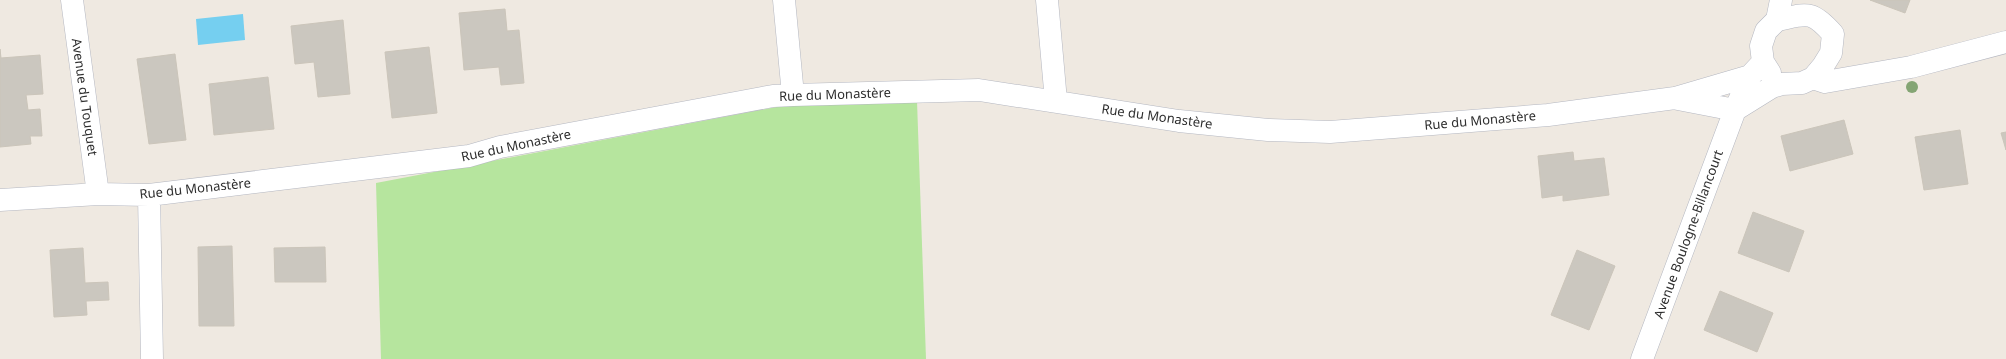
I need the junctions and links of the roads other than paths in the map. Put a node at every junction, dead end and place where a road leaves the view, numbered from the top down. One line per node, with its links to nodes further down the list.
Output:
1 (72, 0): 16 (street, Avenue du Touquet)
2 (784, 0): 12 (street)
3 (1047, 0): 14 (street)
4 (1804, 7): 5 (street, Avenue Boulogne-Billancourt); 7 (street, Avenue Boulogne-Billancourt)
5 (1779, 10): 8 (street, Avenue Boulogne-Billancourt)
6 (2006, 42): 9 (street)
7 (1831, 53): 9 (street); 10 (street, Avenue Boulogne-Billancourt)
8 (1756, 69): 11 (street); 13 (street, Rue du Monastère); 15 (street, Avenue Boulogne-Billancourt)
9 (1860, 75): 10 (street)
10 (1813, 78): 11 (street)
11 (1782, 84): 15 (street)
12 (793, 95): 14 (street, Rue du Monastère); 17 (street, Rue du Monastère)
13 (1675, 98): 14 (street, Rue du Monastère); 15 (street, Rue du Monastère)
14 (1056, 100)
15 (1736, 110): 20 (street, Avenue Boulogne-Billancourt)
16 (98, 194): 17 (street, Rue du Monastère); 18 (street, Rue du Monastère)
17 (149, 195): 19 (street)
18 (0, 200)
19 (152, 359)
20 (1642, 359)

